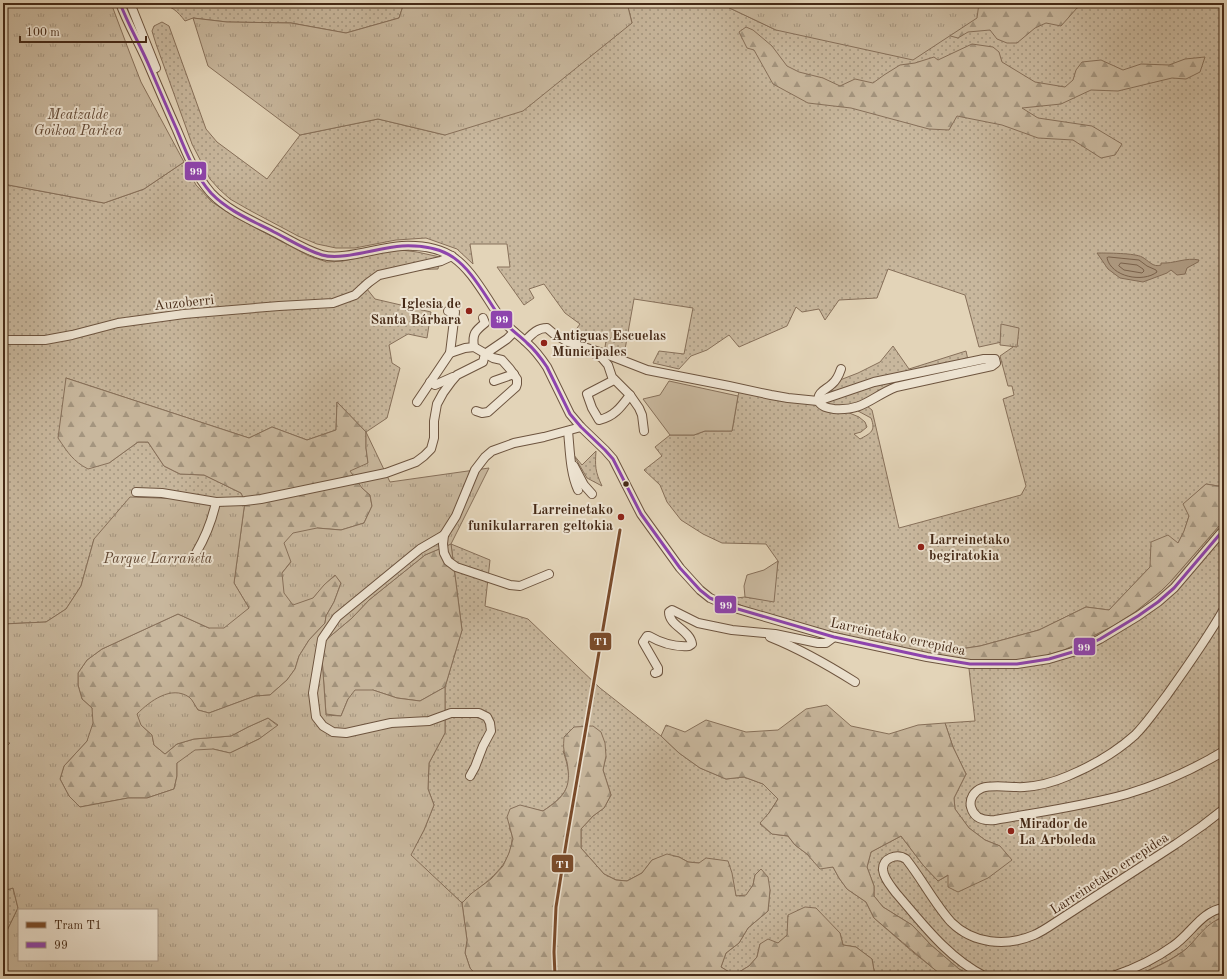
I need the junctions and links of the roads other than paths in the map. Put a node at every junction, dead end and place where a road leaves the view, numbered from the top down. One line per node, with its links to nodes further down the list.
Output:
1 (120, 3): 3 (street)
2 (130, 3): 3 (street)
3 (177, 131): 4 (street)
4 (452, 256): 7 (street, Larreinetako errepidea); 8 (street, Auzoberri)
5 (448, 311): 12 (street)
6 (483, 318): 10 (street)
7 (514, 332): 9 (street, Larreinetako errepidea); 13 (street)
8 (5, 338)
9 (525, 341): 11 (street); 24 (street, Larreinetako errepidea)
10 (474, 347): 12 (street); 13 (street)
11 (594, 350): 17 (street); 21 (street)
12 (450, 353): 19 (street)
13 (485, 354): 15 (street); 16 (street)
14 (841, 369): 21 (street)
15 (514, 374): 18 (street); 23 (street)
16 (457, 375): 19 (street); 31 (street)
17 (614, 380): 20 (street); 20 (street)
18 (494, 381)
19 (430, 382): 22 (street)
20 (630, 395): 26 (street)
21 (818, 401): 21 (street)
22 (417, 402)
23 (476, 411)
24 (581, 427): 25 (street); 38 (street, Larreinetako errepidea)
25 (568, 431): 27 (street); 33 (street)
26 (644, 431)
27 (570, 460): 28 (street); 30 (street)
28 (578, 490)
29 (136, 492): 31 (street)
30 (592, 494)
31 (216, 502): 34 (street)
32 (1224, 530): 38 (street, Larreinetako errepidea)
33 (444, 535): 35 (street); 42 (street)
34 (196, 553)
35 (549, 574)
36 (1224, 609): 41 (street)
37 (758, 632): 38 (street); 39 (street); 40 (street)
38 (834, 637)
39 (656, 673)
40 (855, 682)
41 (1224, 751)
42 (470, 776)
43 (1224, 809): 45 (street, Larreinetako errepidea)
44 (1224, 908): 46 (street)
45 (984, 976)
46 (1112, 976)

